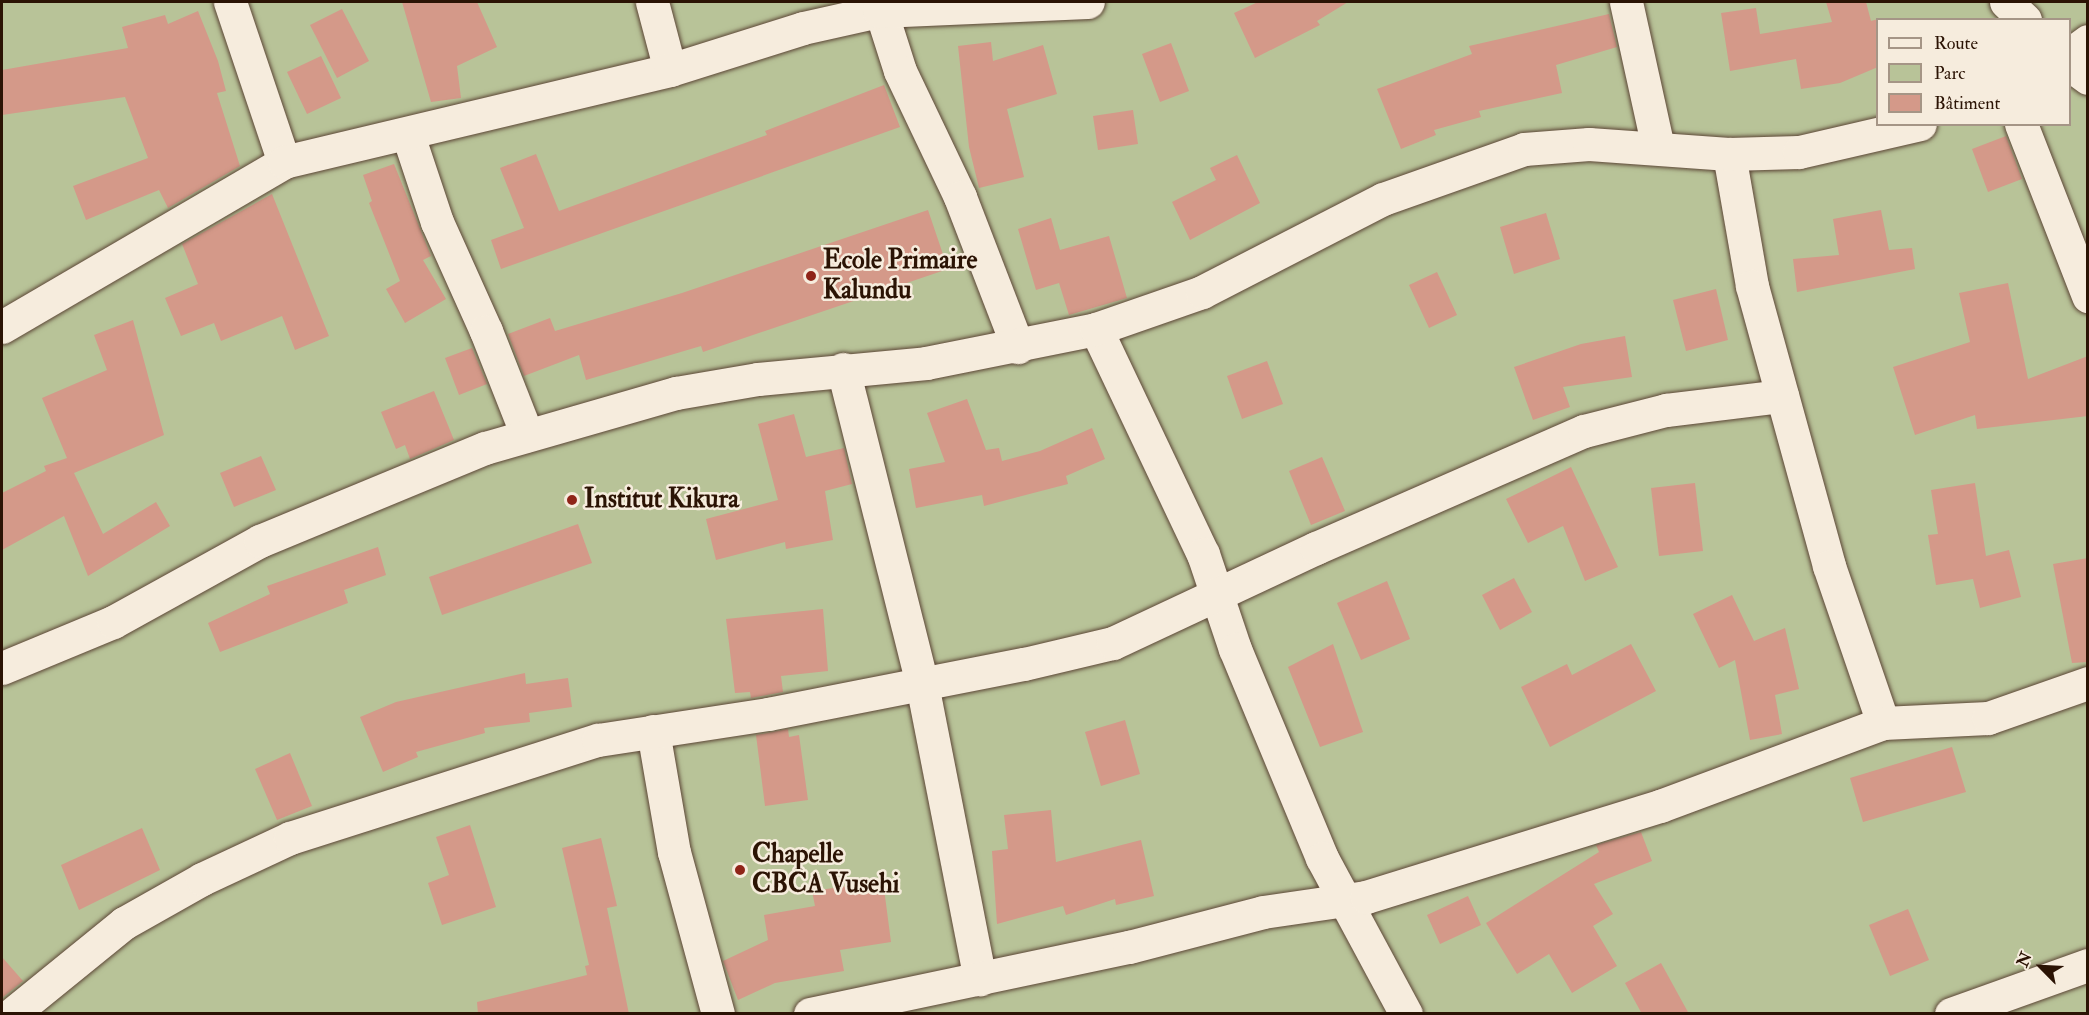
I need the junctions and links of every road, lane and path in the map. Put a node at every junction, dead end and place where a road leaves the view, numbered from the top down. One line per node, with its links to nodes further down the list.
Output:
1 (230, 2): 18 (street)
2 (652, 2): 11 (street)
3 (1088, 2): 6 (street)
4 (1626, 2): 16 (street)
5 (2006, 2): 7 (street)
6 (878, 6): 11 (street); 22 (street)
7 (2023, 18)
8 (2088, 41): 9 (street)
9 (2071, 53)
10 (2071, 66): 12 (street)
11 (670, 70): 15 (street)
12 (2088, 78)
13 (1911, 126): 17 (street)
14 (2022, 126): 19 (street)
15 (408, 135): 18 (street); 25 (street)
16 (1658, 147): 17 (street); 21 (street)
17 (1729, 154): 24 (street)
18 (284, 162): 20 (street)
19 (2088, 296)
20 (2, 327)
21 (1096, 329): 22 (street); 26 (street)
22 (1018, 347): 23 (street)
23 (843, 369): 25 (street); 29 (street)
24 (1782, 396): 26 (street); 30 (street)
25 (527, 435): 27 (street)
26 (1217, 595): 29 (street); 32 (street)
27 (2, 668)
28 (2088, 683): 30 (street)
29 (922, 684): 31 (street); 34 (street)
30 (1883, 723): 32 (street)
31 (653, 731): 35 (street); 36 (street)
32 (1344, 900): 34 (street); 38 (street)
33 (2088, 964): 39 (street)
34 (980, 979): 37 (street)
35 (12, 1014)
36 (718, 1014)
37 (810, 1014)
38 (1406, 1014)
39 (1951, 1014)

